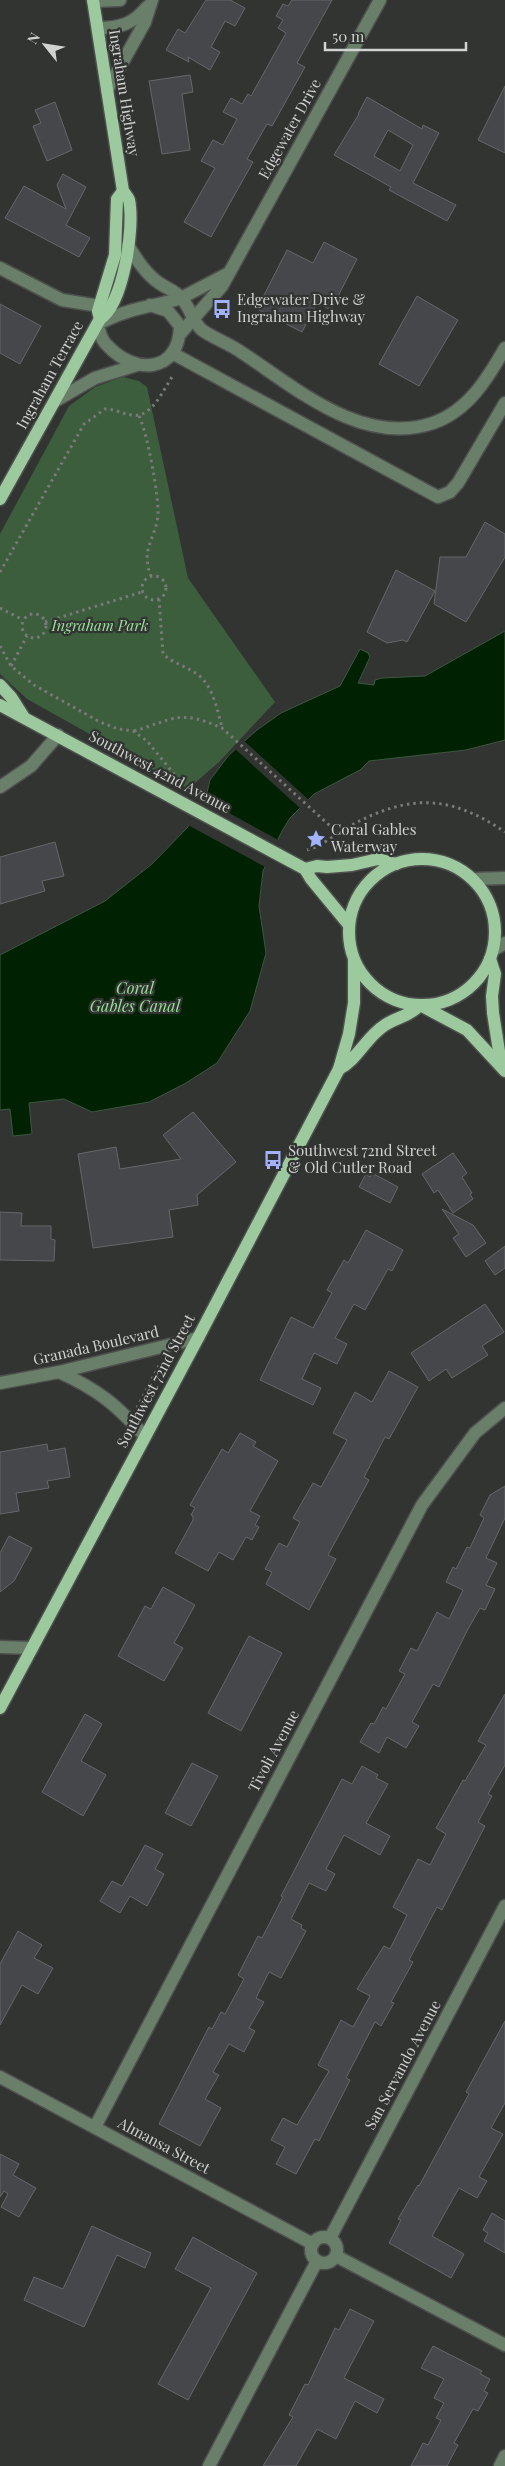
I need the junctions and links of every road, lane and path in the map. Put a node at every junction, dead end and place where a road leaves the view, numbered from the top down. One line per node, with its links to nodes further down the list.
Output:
1 (120, 0): 3 (street)
2 (380, 0): 10 (street, Edgewater Drive)
3 (93, 1): 5 (main road, Ingraham Highway)
4 (152, 1): 5 (street); 6 (street)
5 (98, 28): 6 (main road, Ingraham Highway)
6 (107, 90): 7 (main road, Ingraham Highway)
7 (123, 191): 8 (main road, Ingraham Highway); 14 (main road, Ingraham Highway)
8 (128, 245): 11 (street); 14 (main road, Ingraham Highway)
9 (0, 268): 14 (street)
10 (228, 274): 11 (street); 13 (street, Edgewater Drive)
11 (181, 298): 12 (street); 13 (street)
12 (150, 305): 14 (street); 16 (street)
13 (193, 316): 15 (street); 16 (street, Edgewater Drive)
14 (99, 317): 19 (street); 21 (main road, Ingraham Terrace)
15 (201, 330): 16 (street); 17 (street)
16 (180, 334): 18 (street)
17 (505, 348)
18 (172, 353): 19 (street); 22 (street)
19 (137, 364): 21 (street)
20 (158, 398): 23 (path)
21 (54, 401): 24 (main road, Ingraham Terrace)
22 (505, 403)
23 (139, 416): 25 (path); 26 (path)
24 (0, 499)
25 (0, 572)
26 (150, 576): 27 (path); 28 (path)
27 (142, 592): 28 (path); 31 (path)
28 (159, 600): 38 (path)
29 (0, 608): 30 (path)
30 (23, 620): 31 (path); 32 (path)
31 (45, 622): 32 (path)
32 (27, 636): 34 (path)
33 (0, 646): 34 (path)
34 (12, 666): 39 (path)
35 (0, 685): 37 (main road)
36 (0, 705): 37 (main road, Southwest 42nd Avenue)
37 (25, 718): 40 (main road, Southwest 42nd Avenue)
38 (222, 728): 39 (path); 44 (path)
39 (133, 731): 42 (path)
40 (58, 735): 41 (street); 47 (main road, Southwest 42nd Avenue)
41 (0, 786)
42 (184, 787)
43 (505, 832): 44 (path)
44 (338, 833): 45 (path)
45 (303, 851)
46 (396, 864): 47 (main road); 49 (main road); 50 (main road)
47 (305, 869): 50 (main road, Southwest 42nd Avenue)
48 (505, 878): 49 (street)
49 (473, 880): 52 (main road)
50 (349, 926): 53 (main road)
51 (505, 943): 52 (street)
52 (492, 955): 54 (main road); 55 (main road)
53 (354, 960): 54 (main road); 56 (main road, Southwest 72nd Street)
54 (421, 1006): 55 (main road); 56 (main road, Southwest 72nd Street)
55 (503, 1067)
56 (339, 1069): 57 (main road, Southwest 72nd Street)
57 (198, 1338): 59 (street, Granada Boulevard); 63 (main road, Southwest 72nd Street)
58 (162, 1361): 61 (path)
59 (59, 1372): 60 (street, Granada Boulevard); 63 (street)
60 (0, 1383)
61 (137, 1408)
62 (505, 1408): 69 (street, Tivoli Avenue)
63 (145, 1436): 65 (main road, Southwest 72nd Street)
64 (0, 1647): 65 (street)
65 (32, 1648): 66 (main road, Southwest 72nd Street)
66 (0, 1708)
67 (505, 1906): 70 (street, San Servando Avenue)
68 (0, 2077): 69 (street, Almansa Street)
69 (95, 2127): 71 (street, Almansa Street)
70 (330, 2238): 71 (street); 72 (street)
71 (313, 2244): 73 (street)
72 (336, 2256): 73 (street); 74 (street)
73 (318, 2261): 76 (street)
74 (505, 2345)
75 (505, 2456): 77 (street)
76 (209, 2466)
77 (500, 2466)

